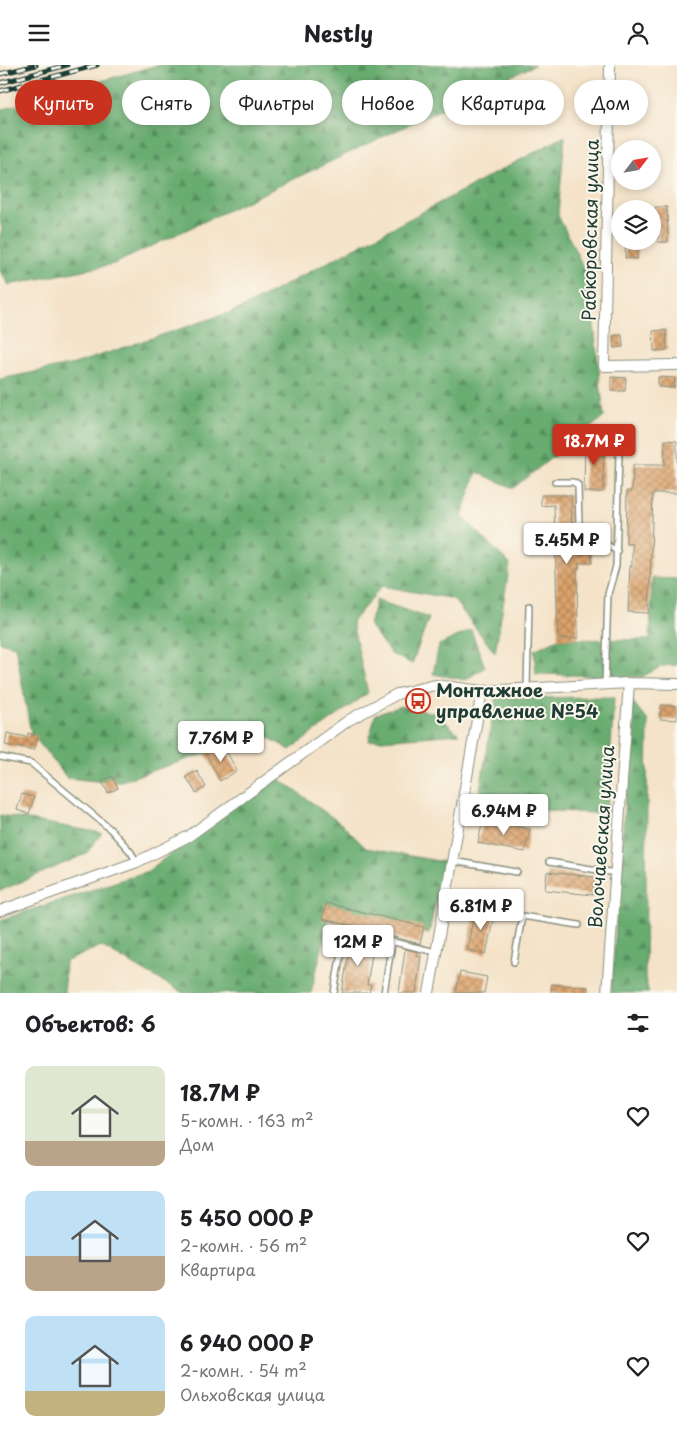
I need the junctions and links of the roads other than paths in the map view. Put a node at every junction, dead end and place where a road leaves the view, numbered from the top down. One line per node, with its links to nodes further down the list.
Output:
1 (610, 65): 2 (street, Рабкоровская улица)
2 (677, 365)
3 (619, 453): 5 (lane)
4 (555, 482): 5 (lane)
5 (616, 551): 9 (lane)
6 (529, 606): 10 (lane)
7 (630, 683): 8 (street); 9 (street); 17 (street, Волочаевская улица)
8 (677, 684)
9 (605, 685): 10 (street)
10 (527, 689): 11 (street)
11 (482, 691): 13 (street); 14 (street)
12 (0, 757): 14 (lane)
13 (452, 861): 16 (lane); 18 (street)
14 (137, 862): 19 (street)
15 (549, 862): 17 (lane)
16 (517, 872)
17 (616, 873): 28 (street, Волочаевская улица)
18 (445, 899): 20 (lane); 23 (street)
19 (0, 911)
20 (522, 916): 21 (lane); 24 (lane)
21 (579, 925)
22 (392, 942): 23 (lane); 25 (lane); 26 (lane)
23 (436, 952): 27 (street)
24 (514, 962)
25 (334, 993)
26 (384, 993)
27 (428, 993)
28 (607, 993)

